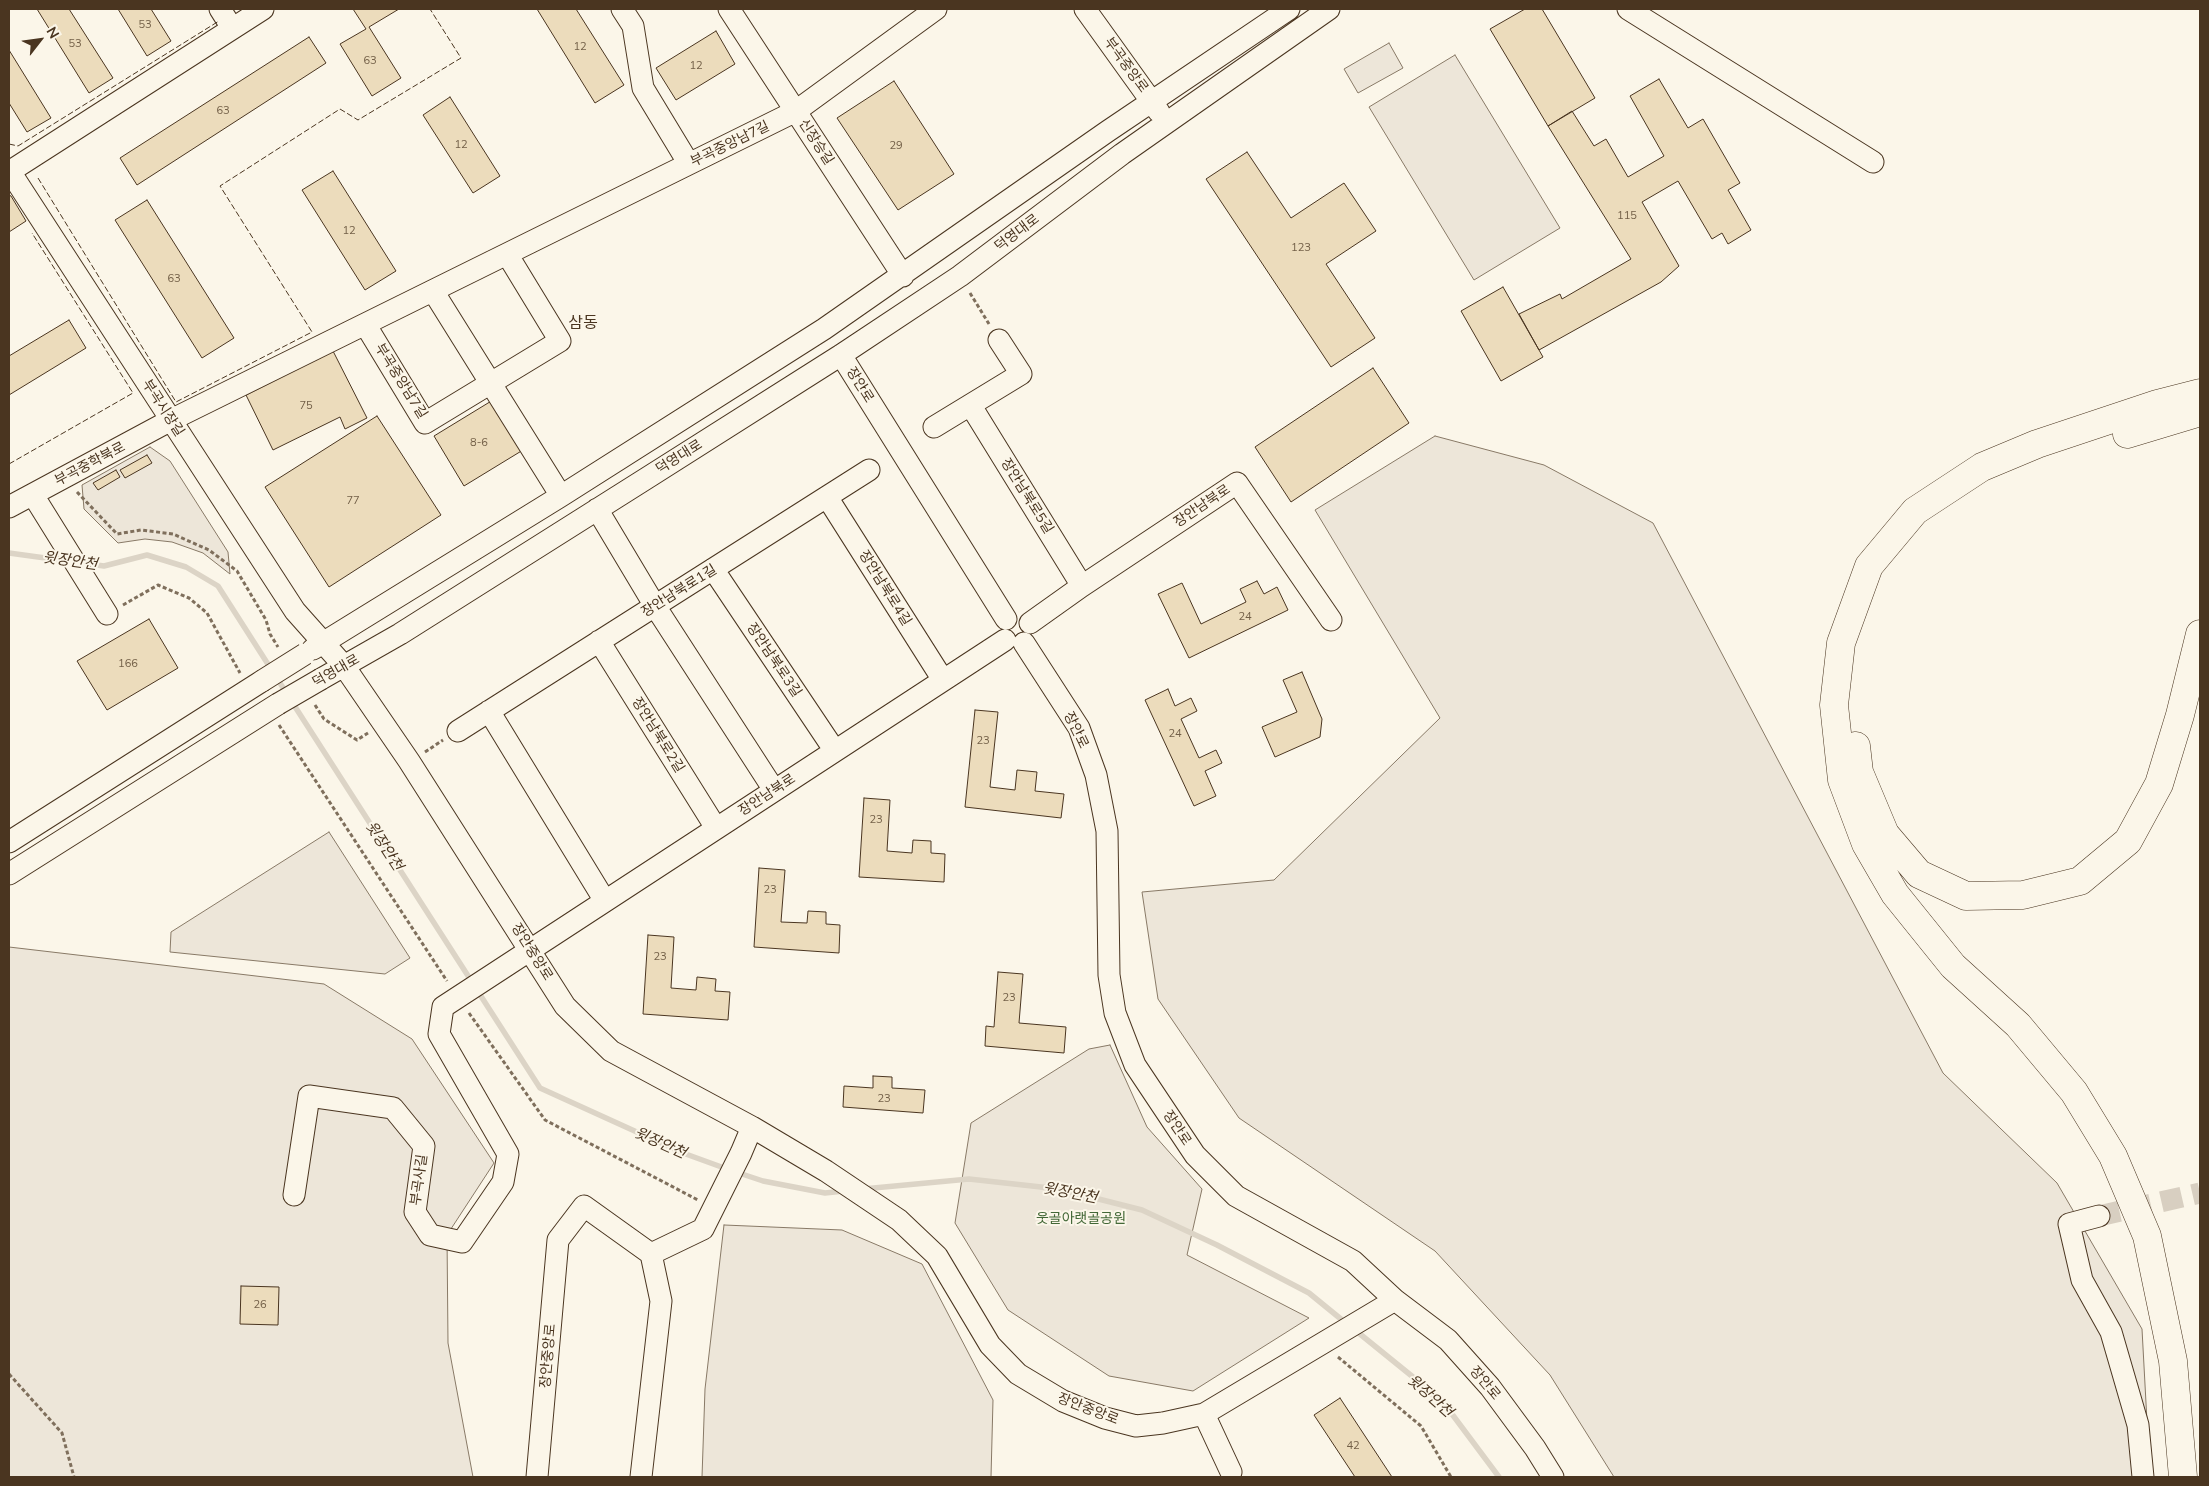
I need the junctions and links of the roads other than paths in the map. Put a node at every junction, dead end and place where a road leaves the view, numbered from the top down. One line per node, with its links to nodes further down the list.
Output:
1 (220, 9): 10 (street)
2 (263, 9): 10 (street)
3 (622, 9): 15 (street)
4 (729, 9): 12 (street, 신장승길)
5 (936, 9): 12 (street, 부곡중앙남7길)
6 (1085, 9): 11 (street, 부곡중앙로)
7 (1289, 9): 11 (street)
8 (1329, 9): 13 (street, 덕영대로)
9 (1628, 9): 14 (street)
10 (232, 28): 16 (street)
11 (1152, 102): 13 (street, 부곡중앙로); 18 (street)
12 (796, 111): 15 (street, 부곡중앙남7길); 18 (street, 신장승길)
13 (1167, 122): 22 (street, 덕영대로)
14 (1873, 162)
15 (690, 164): 17 (street, 부곡중앙남7길)
16 (9, 171): 27 (street, 부곡시장길)
17 (507, 254): 19 (street, 부곡중앙남7길); 23 (street, 부곡중앙남7길)
18 (903, 276): 31 (street)
19 (433, 291): 20 (street, 부곡중앙남7길); 23 (street)
20 (365, 324): 23 (street, 부곡중앙남7길); 27 (street, 부곡중앙남7길)
21 (999, 340): 25 (street)
22 (841, 355): 34 (street, 덕영대로); 41 (street, 장안로)
23 (491, 383): 31 (street)
24 (2200, 393): 66 (highway)
25 (971, 406): 28 (street); 36 (street, 장안남북로5길)
26 (2200, 412): 40 (highway)
27 (171, 420): 30 (street, 부곡중학북로); 43 (street, 부곡시장길)
28 (934, 427)
29 (868, 470): 32 (street, 장안남북로1길)
30 (33, 495): 33 (street, 부곡중학북로); 38 (street)
31 (561, 496): 43 (street)
32 (827, 497): 35 (street, 장안남북로1길); 45 (street, 장안남북로4길)
33 (9, 507)
34 (597, 509): 37 (street); 44 (street, 덕영대로)
35 (713, 569): 37 (street, 장안남북로1길); 48 (street, 장안남북로3길)
36 (1082, 586): 39 (street, 장안남북로); 41 (street, 장안남북로)
37 (655, 606): 42 (street, 장안남북로1길); 49 (street)
38 (107, 614)
39 (1331, 620)
40 (2200, 634)
41 (1019, 635): 45 (street, 장안남북로); 59 (street, 장안로)
42 (599, 641): 46 (street, 장안남북로1길); 50 (street, 장안남북로2길)
43 (324, 642): 44 (street, 장안중앙로); 51 (street, bridge)
44 (344, 666): 52 (street, 덕영대로, bridge); 54 (street, 장안중앙로)
45 (943, 680): 48 (street, 장안남북로)
46 (489, 711): 47 (street, 장안남북로1길); 53 (street)
47 (458, 730)
48 (835, 751): 49 (street, 장안남북로)
49 (774, 790): 50 (street, 장안남북로)
50 (716, 828): 53 (street, 장안남북로)
51 (9, 842)
52 (9, 874)
53 (605, 901): 54 (street, 장안남북로)
54 (530, 950): 55 (street, 장안중앙로); 56 (street, 부곡사길)
55 (752, 1127): 58 (street); 60 (street, 장안중앙로)
56 (294, 1195)
57 (2099, 1216): 65 (street)
58 (651, 1254): 62 (street, 장안중앙로); 63 (street)
59 (1395, 1300): 60 (street, 장안중앙로); 64 (street, 장안로)
60 (1204, 1414): 61 (street)
61 (1231, 1472)
62 (537, 1477)
63 (641, 1477)
64 (1553, 1477)
65 (2142, 1477)
66 (2183, 1477)

